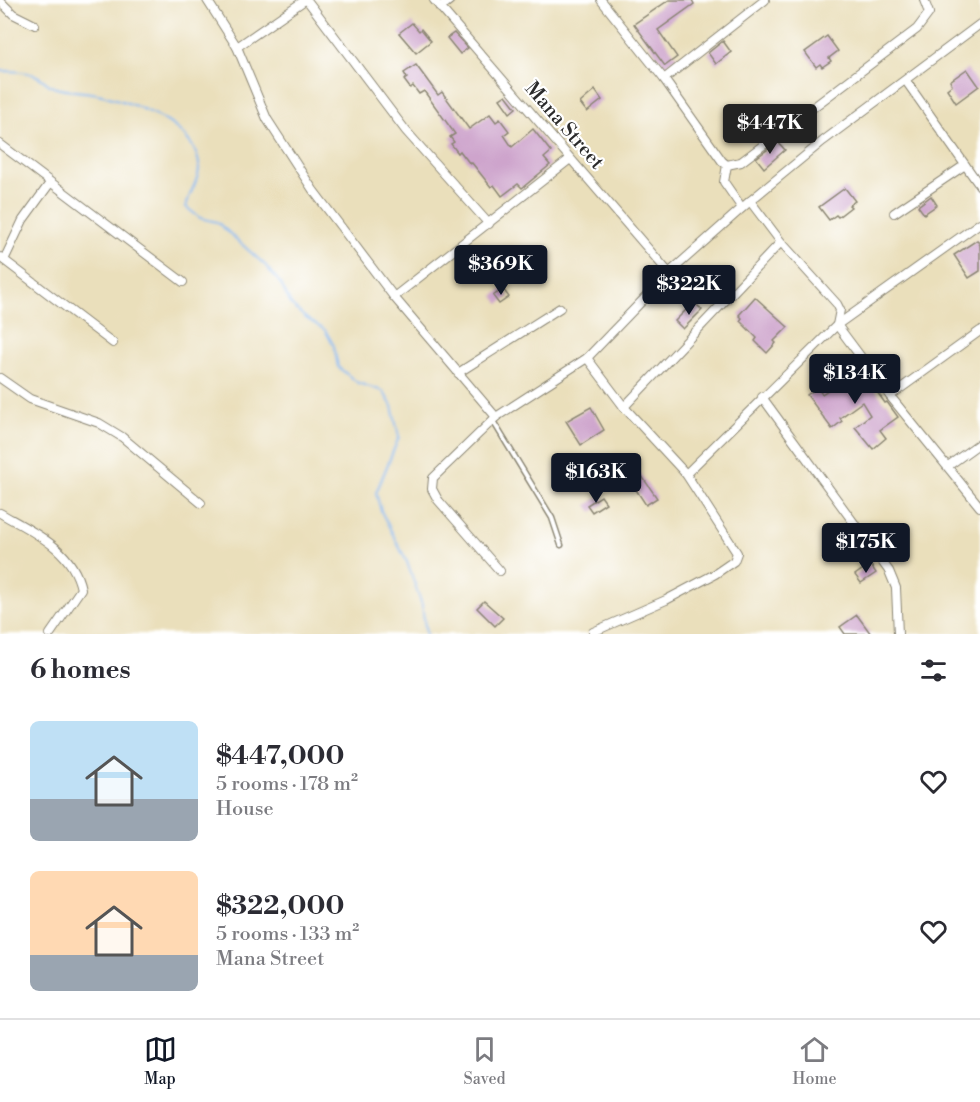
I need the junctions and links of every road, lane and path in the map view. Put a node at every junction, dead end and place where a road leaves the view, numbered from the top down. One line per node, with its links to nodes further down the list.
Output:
1 (207, 0): 12 (street)
2 (306, 0): 12 (street); 25 (street)
3 (434, 0): 9 (street, Mana Street)
4 (450, 0): 9 (street)
5 (602, 0): 13 (street)
6 (765, 0): 13 (street)
7 (924, 0): 17 (street)
8 (0, 1): 11 (street)
9 (440, 8): 16 (street, Mana Street)
10 (980, 24): 14 (street)
11 (34, 26)
12 (237, 47): 30 (street)
13 (664, 79): 17 (street)
14 (906, 81): 18 (street); 21 (street)
15 (0, 144): 19 (street)
16 (570, 159): 25 (street); 28 (street, Mana Street)
17 (727, 165): 22 (street)
18 (965, 165): 20 (street); 23 (street)
19 (50, 183): 27 (street); 29 (street)
20 (980, 186)
21 (750, 201): 22 (street); 26 (street)
22 (742, 208): 28 (street)
23 (894, 213)
24 (980, 223): 32 (street)
25 (489, 224): 30 (street)
26 (781, 242): 32 (street); 40 (street)
27 (2, 258): 34 (street)
28 (669, 273): 35 (street)
29 (183, 282)
30 (394, 297): 36 (street)
31 (560, 308): 36 (street)
32 (837, 325): 38 (street); 39 (street)
33 (980, 331): 38 (street)
34 (113, 343)
35 (587, 358): 40 (street); 41 (street)
36 (458, 374): 41 (street)
37 (0, 378): 45 (street)
38 (890, 396): 43 (street)
39 (762, 397): 44 (street); 52 (street)
40 (624, 407): 44 (street)
41 (494, 418): 48 (lane); 49 (street)
42 (980, 443): 43 (street)
43 (948, 466): 46 (street)
44 (686, 474): 50 (street)
45 (201, 503)
46 (980, 507)
47 (0, 513): 51 (street)
48 (561, 545)
49 (500, 571)
50 (593, 632)
51 (50, 634)
52 (898, 634)

